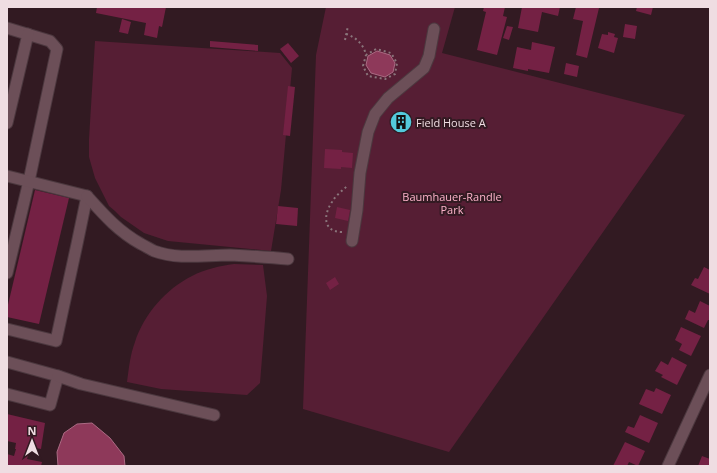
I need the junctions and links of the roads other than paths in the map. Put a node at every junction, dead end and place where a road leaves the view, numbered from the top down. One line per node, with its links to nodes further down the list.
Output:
1 (7, 28): 3 (street)
2 (434, 29): 8 (street)
3 (28, 34): 4 (street); 6 (street)
4 (7, 123)
5 (7, 176): 6 (street)
6 (28, 182): 7 (street); 10 (street)
7 (86, 196): 9 (street); 11 (street)
8 (352, 241)
9 (288, 259)
10 (7, 273)
11 (7, 329)
12 (7, 362): 13 (street)
13 (58, 376): 15 (street); 16 (street)
14 (710, 376): 17 (street)
15 (7, 394)
16 (214, 415)
17 (668, 466)

